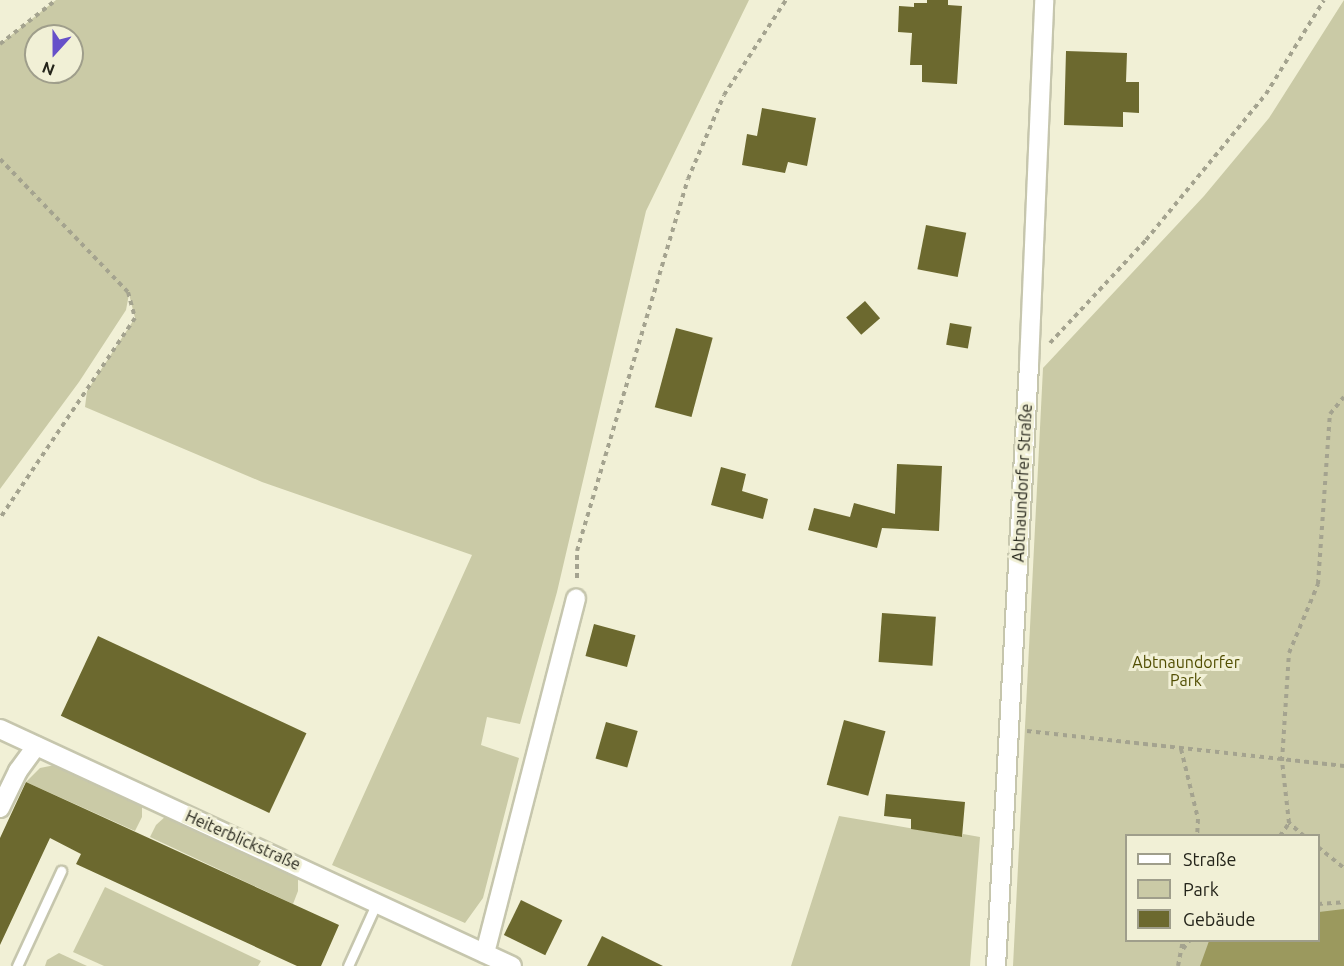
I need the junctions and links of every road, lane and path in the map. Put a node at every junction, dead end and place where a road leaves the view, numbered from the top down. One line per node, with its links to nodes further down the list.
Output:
1 (56, 0): 5 (path)
2 (786, 0): 10 (path)
3 (1044, 0): 7 (street, Abtnaundorfer Straße)
4 (1324, 0): 7 (path)
5 (0, 44)
6 (0, 159): 9 (path)
7 (1029, 365): 12 (street, Abtnaundorfer Straße)
8 (1344, 397): 15 (path)
9 (0, 518)
10 (576, 598): 31 (street)
11 (0, 729): 13 (street, Heiterblickstraße)
12 (1009, 729): 14 (path); 35 (street, Abtnaundorfer Straße)
13 (36, 746): 17 (street); 25 (street, Heiterblickstraße)
14 (1181, 749): 15 (path); 19 (path)
15 (1282, 761): 16 (path); 18 (path)
16 (1344, 766)
17 (0, 808)
18 (1289, 823): 20 (path); 21 (path)
19 (1197, 834)
20 (1281, 834)
21 (1302, 834)
22 (1320, 849): 23 (path)
23 (1344, 868)
24 (61, 871): 32 (lane)
25 (377, 902): 31 (street, Heiterblickstraße); 33 (lane)
26 (1344, 902): 27 (path)
27 (1320, 904)
28 (1183, 942): 30 (path)
29 (1188, 942): 30 (path)
30 (1182, 950): 36 (path)
31 (487, 958): 34 (street, Heiterblickstraße)
32 (17, 966)
33 (348, 966)
34 (512, 966)
35 (996, 966)
36 (1178, 966)

